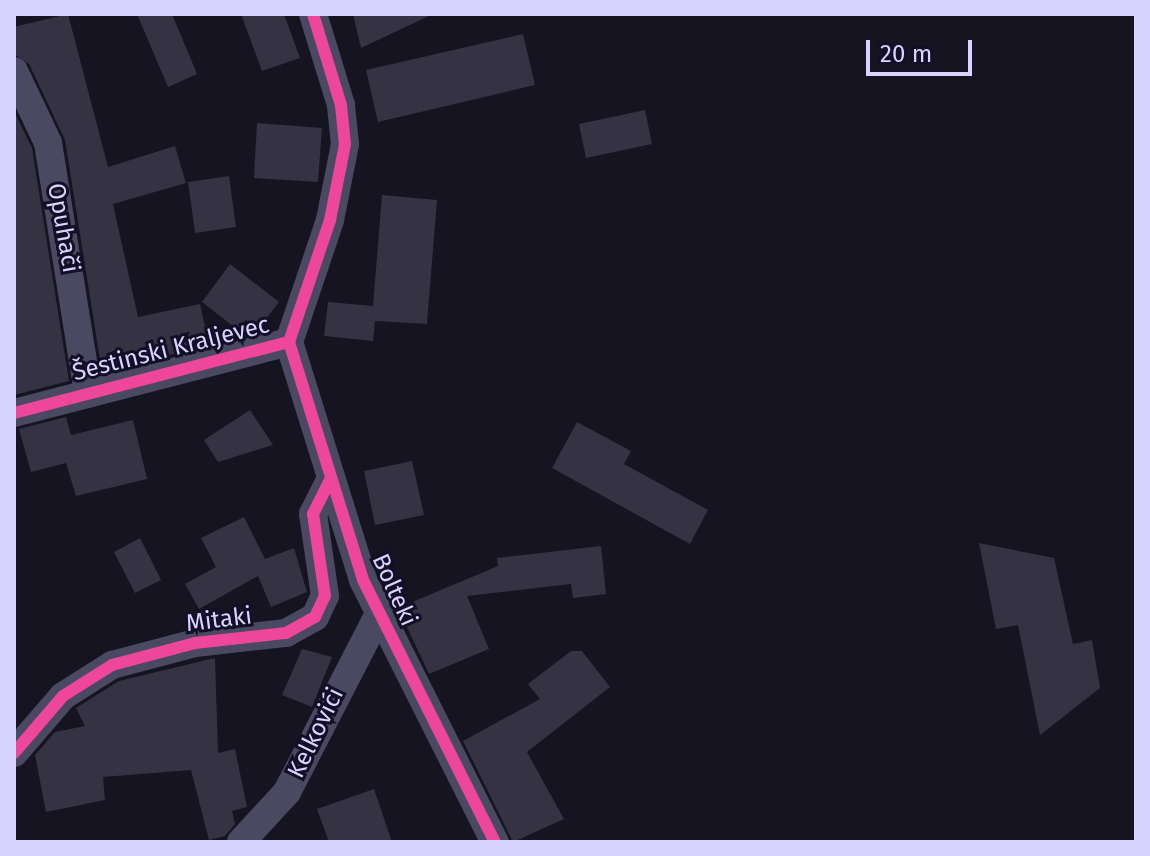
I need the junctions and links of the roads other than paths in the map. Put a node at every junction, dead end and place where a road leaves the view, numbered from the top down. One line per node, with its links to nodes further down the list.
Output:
1 (313, 14): 3 (street, Šestinski Kraljevec)
2 (14, 71): 4 (street, Opuhači)
3 (289, 342): 4 (street, Šestinski Kraljevec); 6 (street, Bolteki)
4 (88, 392): 5 (street, Šestinski Kraljevec)
5 (14, 413)
6 (331, 478): 7 (street, Bolteki); 8 (street, Mitaki)
7 (378, 616): 9 (street, Kelkovići); 10 (street, Bolteki)
8 (14, 753)
9 (241, 842)
10 (495, 842)

